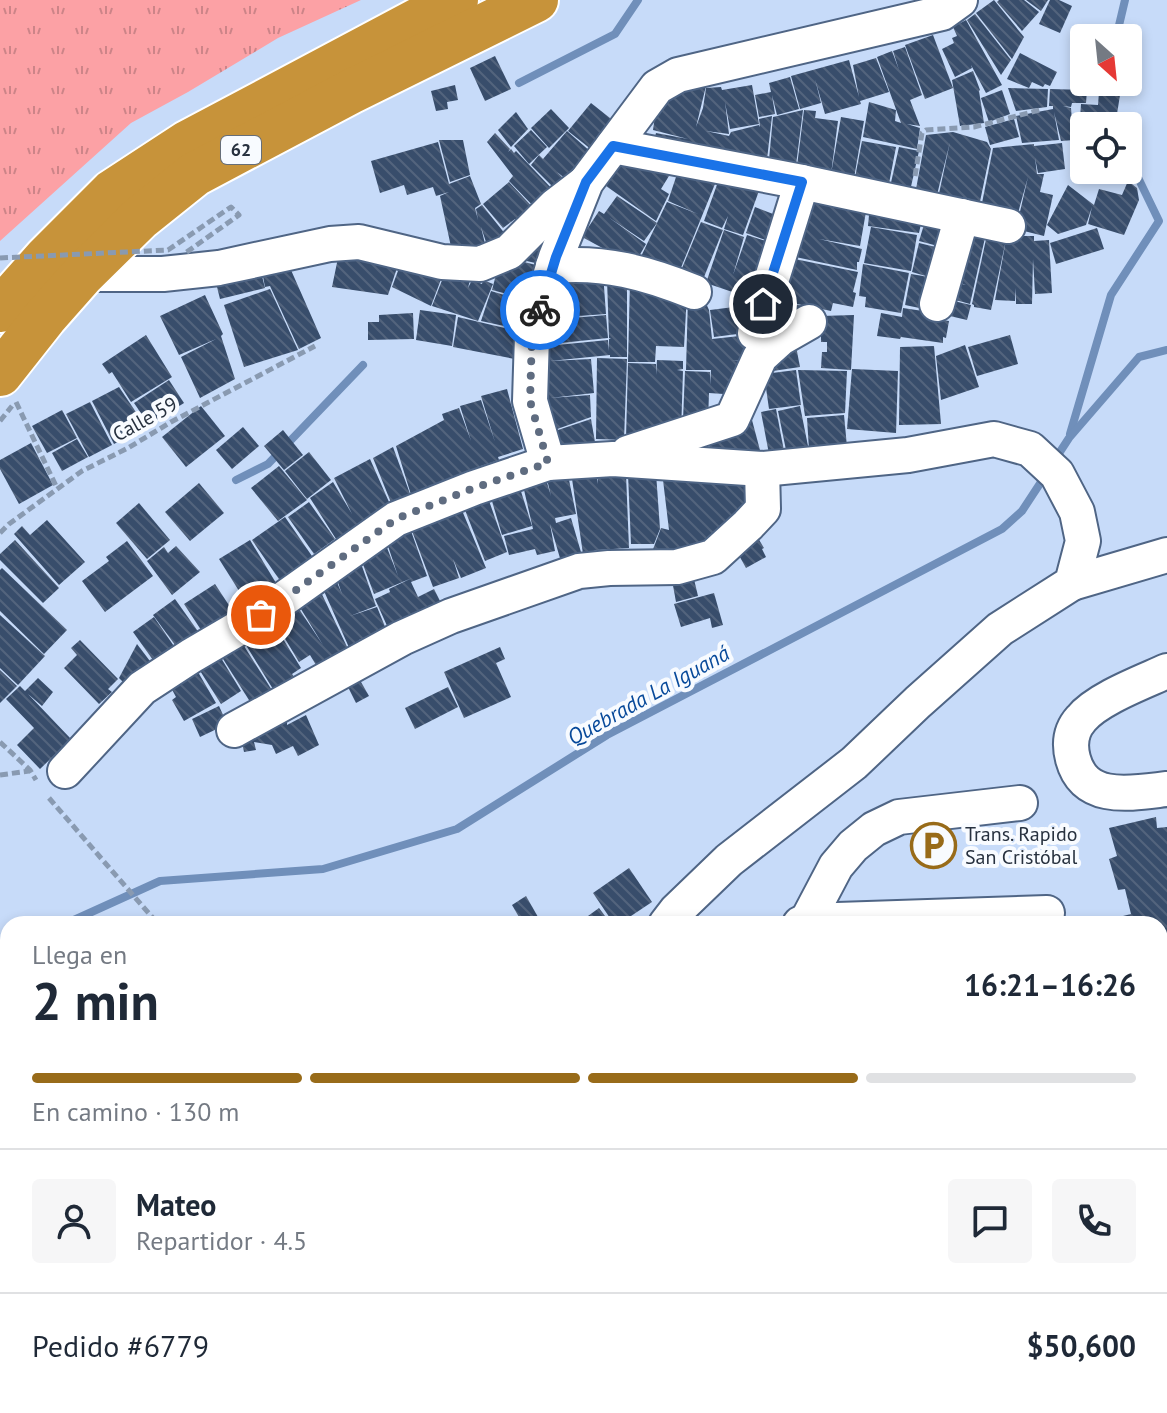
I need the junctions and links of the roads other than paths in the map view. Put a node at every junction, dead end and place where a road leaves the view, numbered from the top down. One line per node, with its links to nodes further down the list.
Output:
1 (456, 0): 13 (highway, 62)
2 (536, 0): 10 (highway, 62)
3 (960, 0): 4 (street)
4 (613, 146): 5 (street); 6 (street)
5 (586, 182): 9 (street); 10 (street)
6 (802, 182): 7 (street); 15 (street)
7 (962, 216): 8 (street); 12 (street)
8 (1008, 226)
9 (553, 266): 11 (street); 18 (street)
10 (83, 274): 16 (highway, 62)
11 (694, 292)
12 (937, 304)
13 (0, 310)
14 (809, 322): 17 (street)
15 (755, 333)
16 (8, 388)
17 (613, 459): 18 (street); 19 (street)
18 (548, 463): 24 (street)
19 (762, 469): 21 (street); 23 (street)
20 (1167, 555): 21 (street)
21 (1072, 583): 28 (street)
22 (1167, 671): 25 (street)
23 (234, 730)
24 (52, 779)
25 (1167, 789)
26 (1020, 803): 29 (street)
27 (1047, 913): 30 (street)
28 (672, 916)
29 (807, 916)
30 (966, 916)

